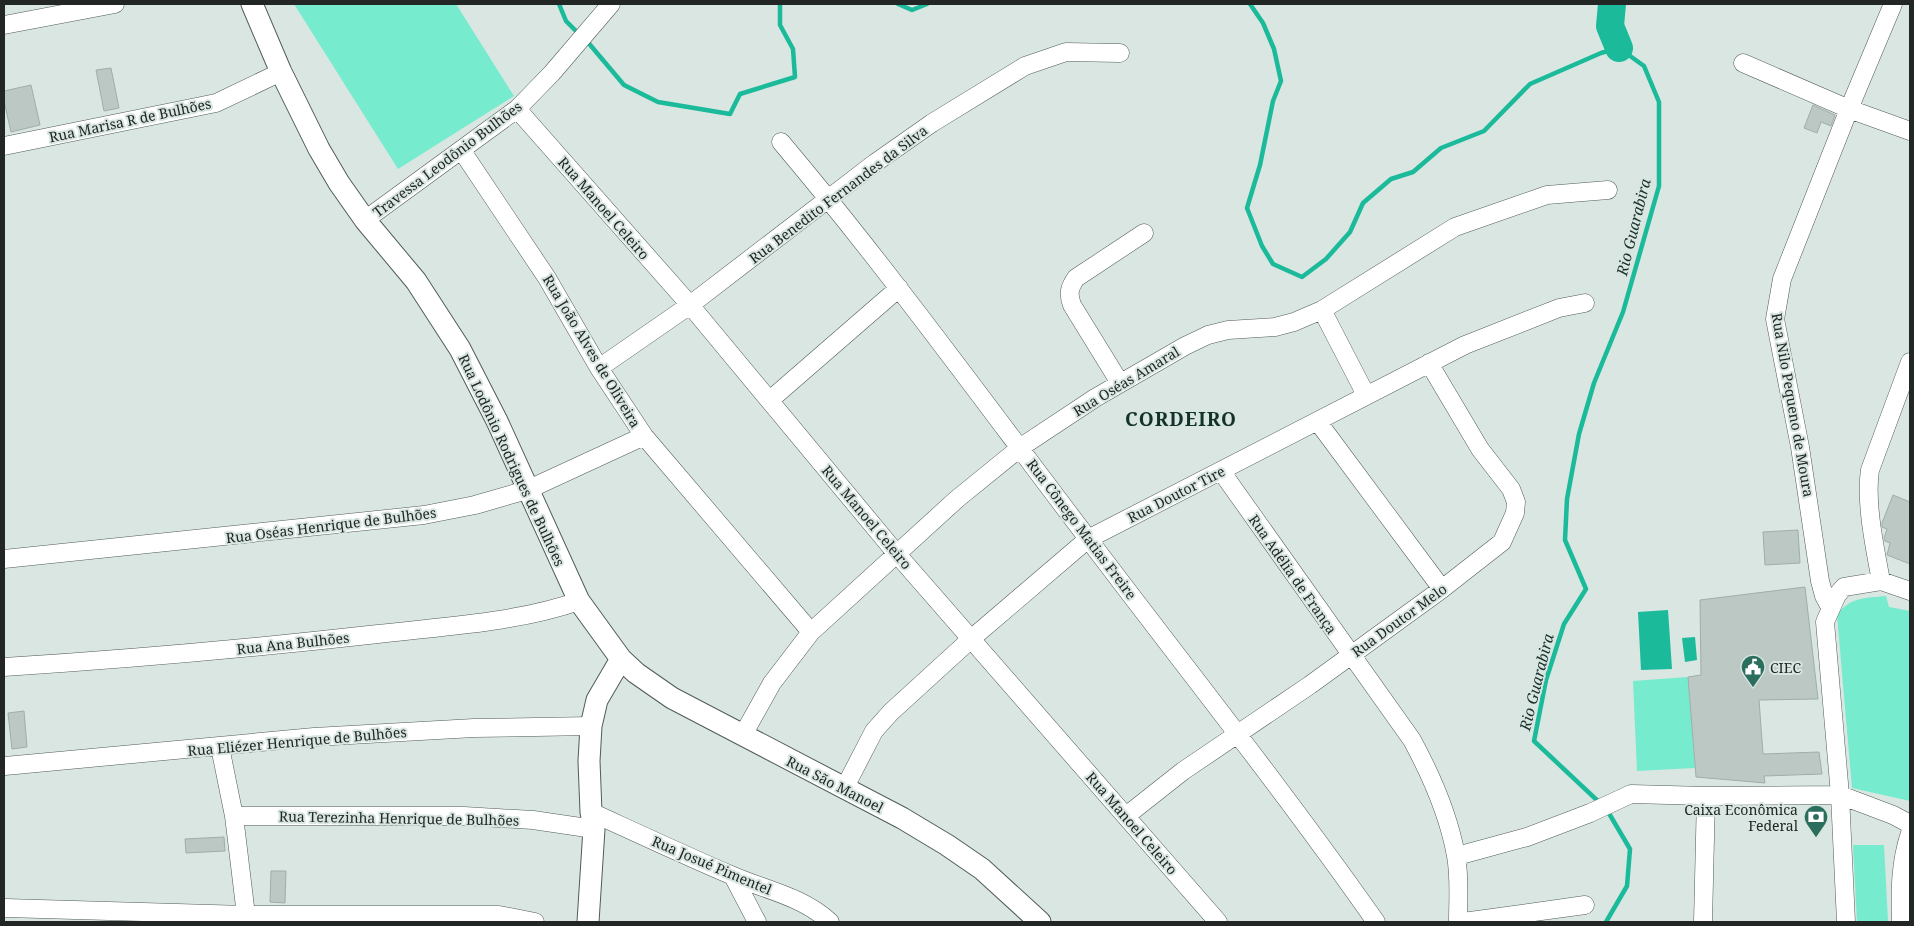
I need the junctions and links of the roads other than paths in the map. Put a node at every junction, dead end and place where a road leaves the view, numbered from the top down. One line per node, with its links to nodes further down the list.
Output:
1 (114, 4): 5 (street)
2 (252, 4): 8 (main road, Rua Lodônio Rodrigues de Bulhões)
3 (611, 4): 9 (street, Travessa Leodônio Bulhões)
4 (1893, 4): 10 (street, Rua Nilo Pequeno de Moura)
5 (4, 25)
6 (1120, 53): 16 (street, Rua Benedito Fernandes da Silva)
7 (1743, 63): 10 (street)
8 (281, 72): 13 (street, Rua Marisa R de Bulhões); 17 (main road, Rua Lodônio Rodrigues de Bulhões)
9 (517, 109): 14 (street, Travessa Leodônio Bulhões); 21 (street, Rua Manoel Celeiro)
10 (1848, 109): 11 (street); 41 (street, Rua Nilo Pequeno de Moura)
11 (1910, 131)
12 (781, 142): 16 (street, Rua Cônego Matias Freire)
13 (4, 146)
14 (462, 151): 17 (street, Travessa Leodônio Bulhões); 25 (street, Rua João Alves de Oliveira)
15 (1608, 190): 22 (street, Rua Oséas Amaral)
16 (828, 198): 19 (street, Rua Cônego Matias Freire); 21 (street, Rua Benedito Fernandes da Silva)
17 (365, 220): 33 (main road, Rua Lodônio Rodrigues de Bulhões)
18 (1144, 233): 26 (street)
19 (899, 288): 28 (street); 31 (street, Rua Cônego Matias Freire)
20 (1585, 303): 24 (street, Rua Doutor Tire)
21 (690, 305): 25 (street, Rua Benedito Fernandes da Silva); 28 (street, Rua Manoel Celeiro)
22 (1322, 310): 26 (street, Rua Oséas Amaral); 27 (street)
23 (1910, 362): 37 (street)
24 (1429, 363): 27 (street, Rua Doutor Tire); 38 (street, Rua Doutor Melo)
25 (600, 368): 30 (street, Rua João Alves de Oliveira)
26 (1120, 383): 31 (street, Rua Oséas Amaral)
27 (1366, 395): 29 (street, Rua Doutor Tire)
28 (770, 400): 35 (street, Rua Manoel Celeiro)
29 (1318, 422): 32 (street, Rua Doutor Tire); 38 (street)
30 (644, 436): 33 (street, Rua Oséas Henrique de Bulhões); 42 (street, Rua João Alves de Oliveira)
31 (1020, 447): 34 (street, Rua Cônego Matias Freire); 35 (street, Rua Oséas Amaral)
32 (1221, 471): 34 (street, Rua Doutor Tire); 44 (street, Rua Adélia de França)
33 (527, 490): 36 (street, Rua Oséas Henrique de Bulhões); 40 (main road, Rua Lodônio Rodrigues de Bulhões)
34 (1088, 540): 43 (street, Rua Doutor Tire); 48 (street, Rua Cônego Matias Freire)
35 (896, 553): 42 (street, Rua Oséas Amaral); 43 (street, Rua Manoel Celeiro)
36 (4, 559)
37 (1881, 581): 39 (street); 41 (street)
38 (1442, 589): 44 (street, Rua Doutor Melo)
39 (1910, 591)
40 (579, 601): 45 (main road, Rua Lodônio Rodrigues de Bulhões); 46 (street, Rua Ana Bulhões)
41 (1830, 607): 53 (street)
42 (811, 632): 49 (street, Rua Oséas Amaral)
43 (971, 639): 52 (street, Rua Doutor Tire); 56 (street, Rua Manoel Celeiro)
44 (1350, 654): 48 (street, Rua Doutor Melo); 60 (street, Rua Adélia de França)
45 (621, 659): 47 (main road); 49 (main road, Rua São Manoel)
46 (4, 667)
47 (591, 726): 50 (street, Rua Eliézer Henrique de Bulhões); 57 (main road)
48 (1238, 733): 56 (street, Rua Doutor Melo); 71 (street, Rua Cônego Matias Freire)
49 (743, 736): 52 (main road, Rua São Manoel)
50 (220, 747): 51 (street, Rua Eliézer Henrique de Bulhões); 55 (street)
51 (5, 766)
52 (844, 789): 69 (main road, Rua São Manoel)
53 (1840, 795): 54 (street); 58 (street); 75 (street)
54 (1706, 796): 60 (street); 74 (street)
55 (234, 816): 57 (street, Rua Terezinha Henrique de Bulhões); 64 (street)
56 (1126, 816): 70 (street, Rua Manoel Celeiro)
57 (592, 820): 61 (street, Rua Josué Pimentel); 66 (main road)
58 (1910, 824)
59 (1910, 833): 76 (street)
60 (1456, 856): 72 (street, Rua Adélia de França)
61 (733, 876): 67 (street); 68 (street, Rua Josué Pimentel)
62 (1585, 905): 73 (street)
63 (6, 908): 64 (street)
64 (246, 915): 65 (street)
65 (535, 922)
66 (588, 922)
67 (757, 922)
68 (830, 922)
69 (1040, 922)
70 (1218, 922)
71 (1376, 922)
72 (1458, 922)
73 (1463, 922)
74 (1703, 922)
75 (1846, 922)
76 (1901, 922)

